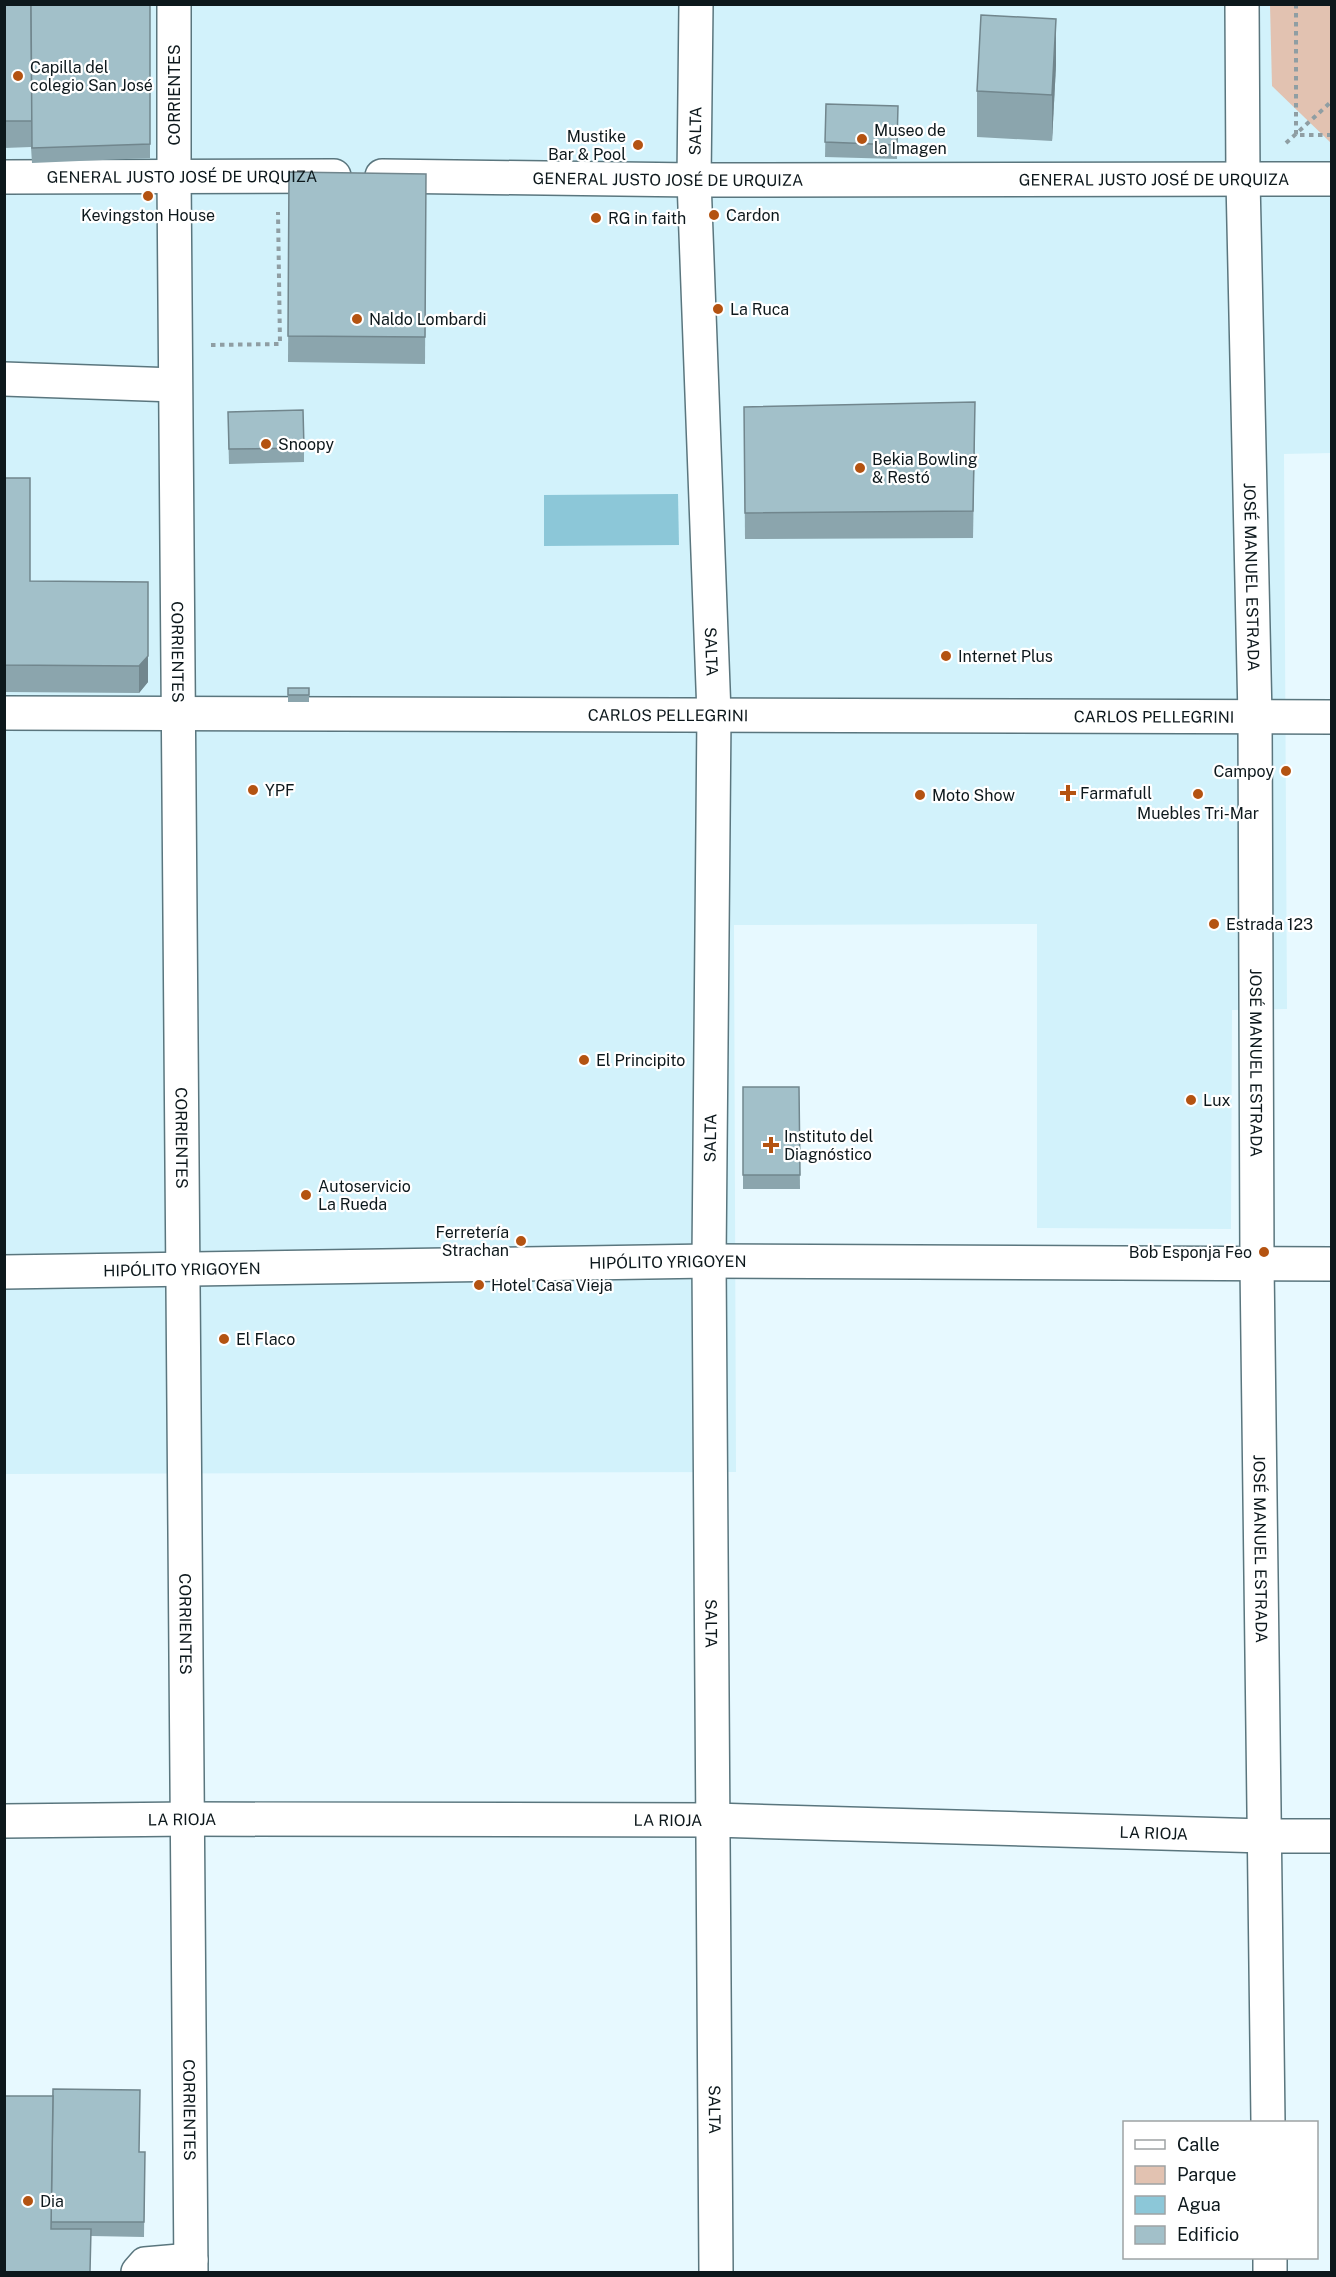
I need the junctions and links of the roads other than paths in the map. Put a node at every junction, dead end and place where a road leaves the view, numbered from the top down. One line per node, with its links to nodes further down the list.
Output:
1 (174, 4): 4 (street, CORRIENTES)
2 (696, 4): 7 (street, SALTA)
3 (1242, 4): 8 (street, JOSÉ MANUEL ESTRADA)
4 (174, 176): 5 (street, GENERAL JUSTO JOSÉ DE URQUIZA); 7 (street, GENERAL JUSTO JOSÉ DE URQUIZA); 10 (street, CORRIENTES)
5 (4, 177)
6 (1332, 179): 8 (street, GENERAL JUSTO JOSÉ DE URQUIZA)
7 (694, 180): 8 (street, GENERAL JUSTO JOSÉ DE URQUIZA); 13 (street, SALTA)
8 (1243, 180): 14 (street, JOSÉ MANUEL ESTRADA)
9 (4, 380): 10 (street)
10 (175, 385): 12 (street, CORRIENTES)
11 (4, 713): 12 (street, CARLOS PELLEGRINI)
12 (178, 713): 13 (street, CARLOS PELLEGRINI); 19 (street, CORRIENTES)
13 (714, 714): 14 (street, CARLOS PELLEGRINI); 16 (street, SALTA)
14 (1255, 717): 15 (street, CARLOS PELLEGRINI); 17 (street, JOSÉ MANUEL ESTRADA)
15 (1332, 717)
16 (709, 1261): 17 (street, HIPÓLITO YRIGOYEN); 19 (street, HIPÓLITO YRIGOYEN); 23 (street, SALTA)
17 (1257, 1264): 18 (street, HIPÓLITO YRIGOYEN); 24 (street, JOSÉ MANUEL ESTRADA)
18 (1332, 1264)
19 (184, 1270): 20 (street, HIPÓLITO YRIGOYEN); 21 (street, CORRIENTES)
20 (4, 1272)
21 (189, 1819): 22 (street, LA RIOJA); 23 (street, LA RIOJA); 27 (street, CORRIENTES)
22 (4, 1821)
23 (714, 1821): 24 (street, LA RIOJA); 29 (street, SALTA)
24 (1264, 1836): 25 (street, LA RIOJA); 26 (street, JOSÉ MANUEL ESTRADA)
25 (1332, 1836)
26 (1268, 2121)
27 (191, 2266): 28 (street)
28 (138, 2272)
29 (716, 2272)

